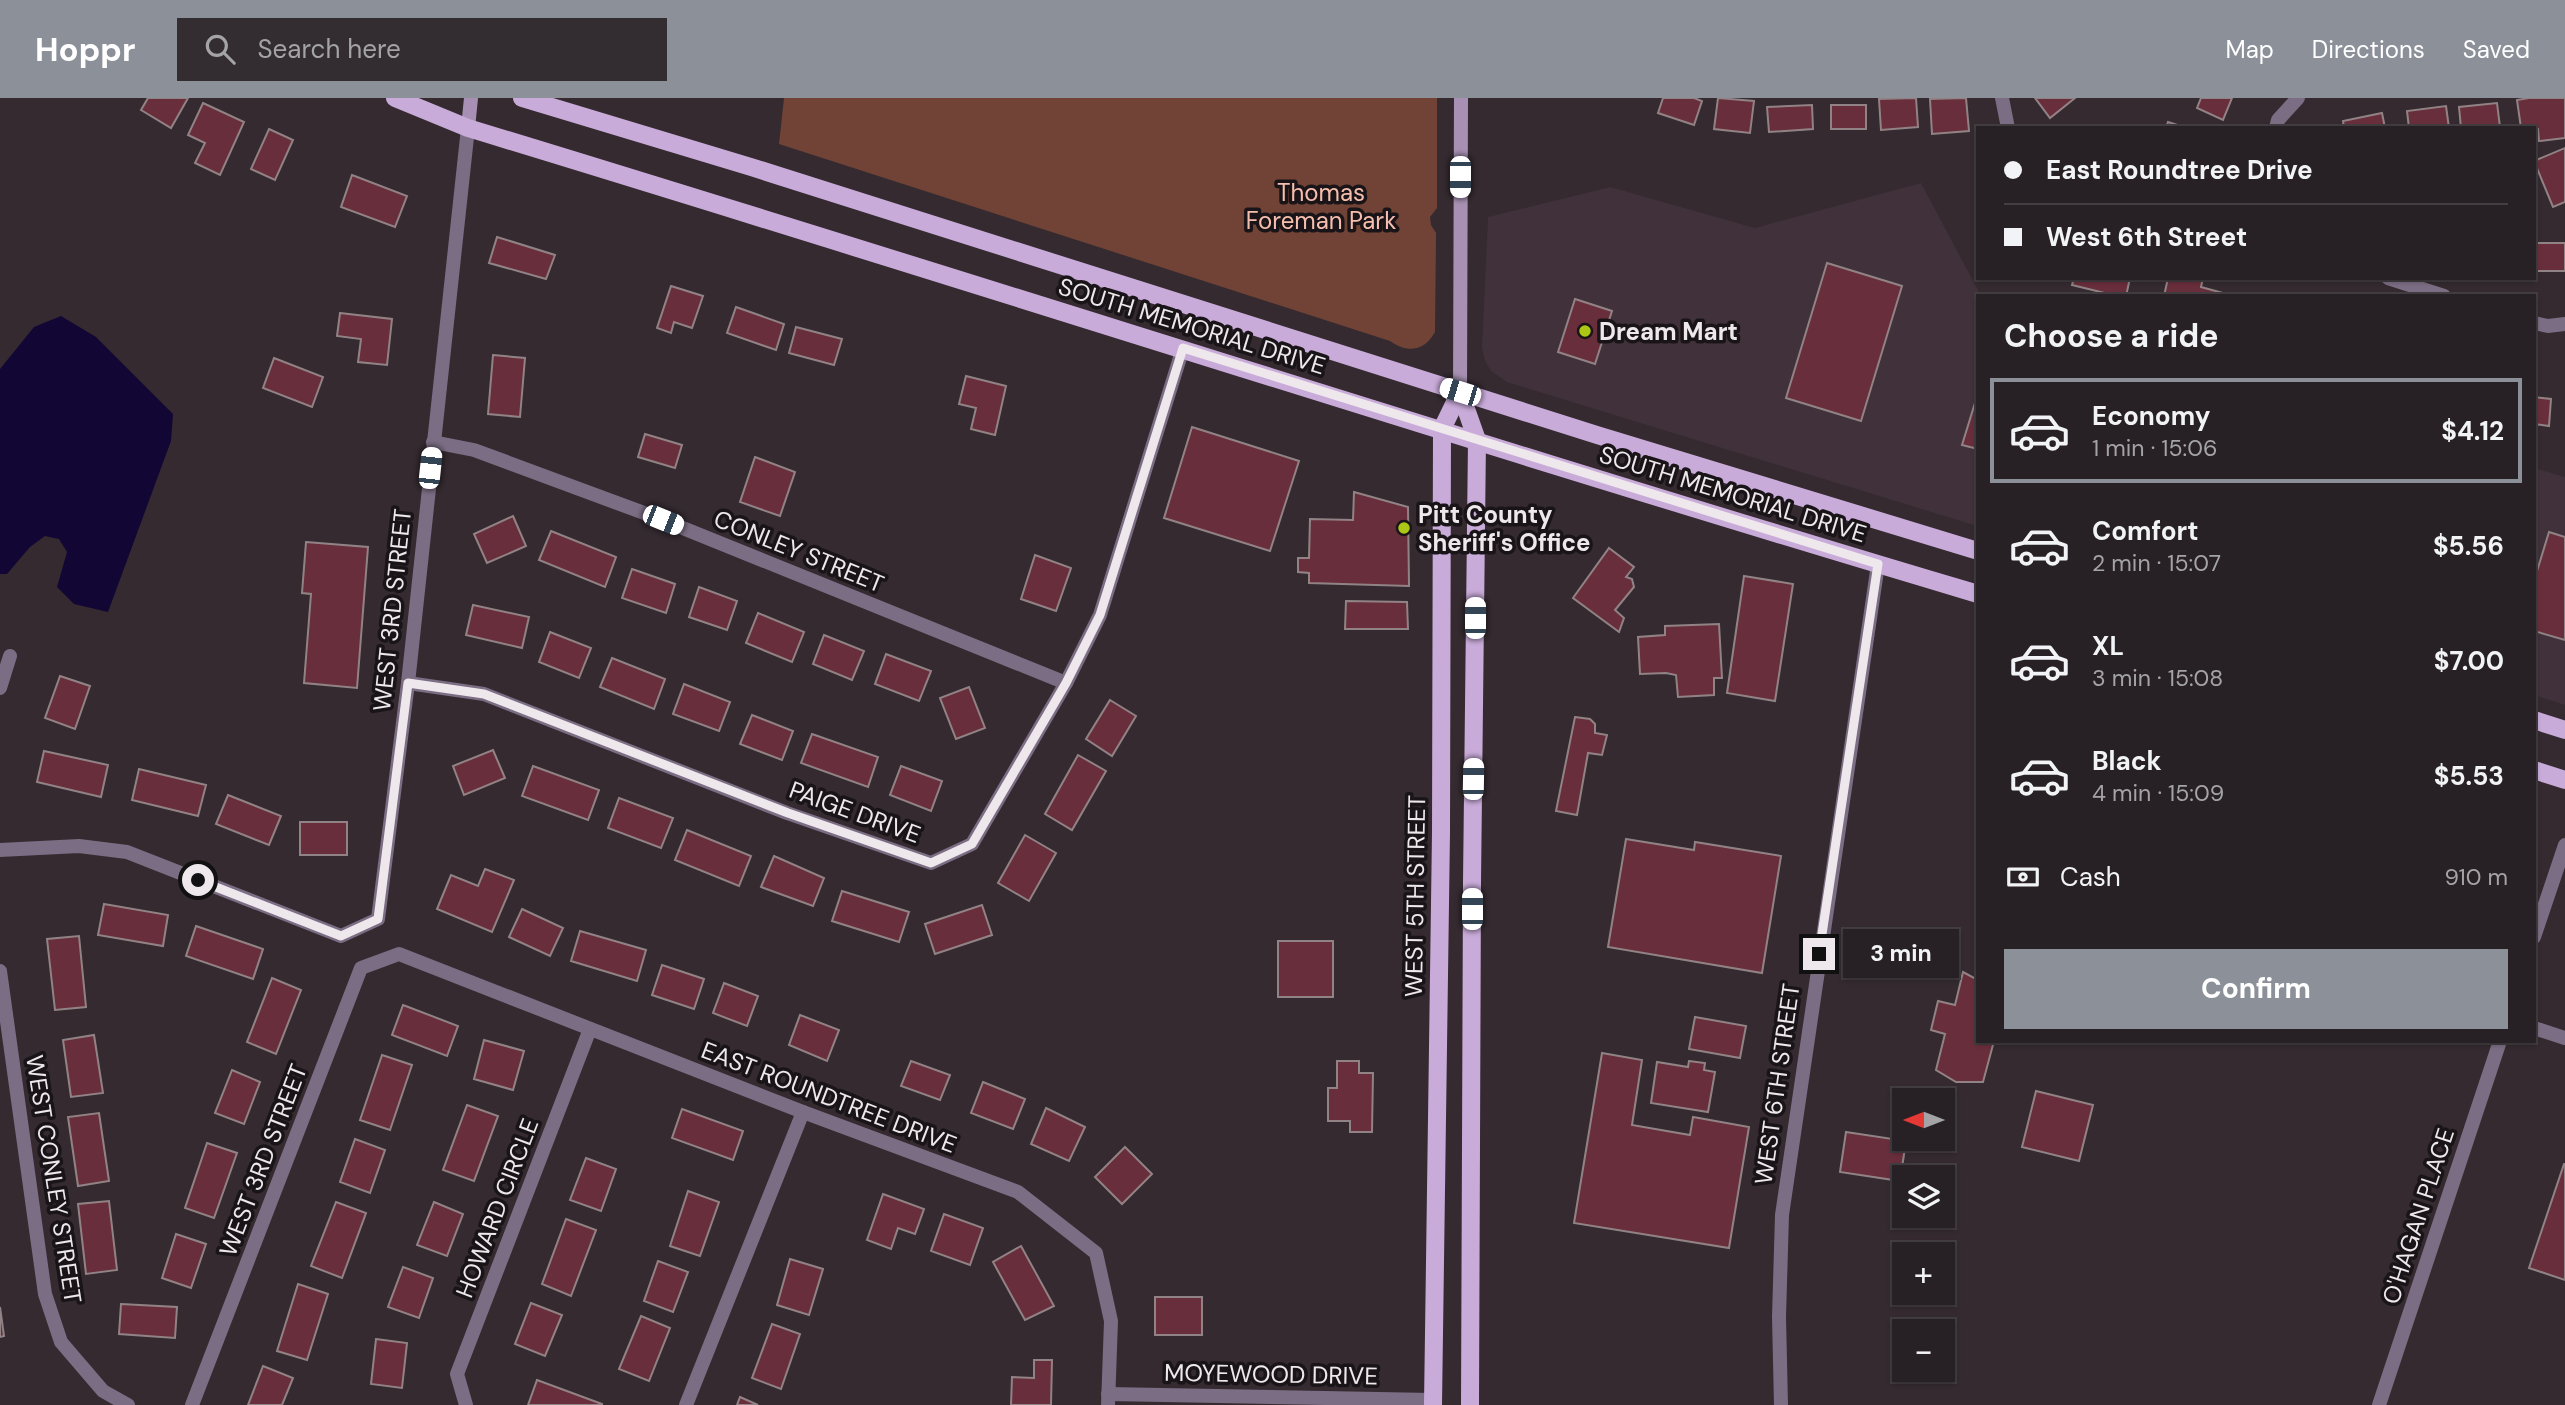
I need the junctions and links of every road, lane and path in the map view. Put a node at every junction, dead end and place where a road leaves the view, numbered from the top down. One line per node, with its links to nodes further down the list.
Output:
1 (395, 98): 9 (main road, SOUTH MEMORIAL DRIVE)
2 (471, 98): 9 (main road, WEST 3RD STREET)
3 (522, 98): 15 (main road, SOUTH MEMORIAL DRIVE)
4 (1461, 98): 15 (main road, WEST 5TH STREET)
5 (2003, 98): 7 (street)
6 (2298, 98): 8 (street)
7 (2008, 126)
8 (2276, 126)
9 (468, 128): 14 (main road, SOUTH MEMORIAL DRIVE); 18 (street, WEST 3RD STREET)
10 (2394, 280): 11 (street)
11 (2438, 294)
12 (2536, 323): 13 (street)
13 (2565, 324)
14 (1183, 348): 16 (main road, SOUTH MEMORIAL DRIVE); 24 (street, PAIGE DRIVE)
15 (1460, 392): 16 (main road, WEST 5TH STREET); 17 (main road, WEST 5TH STREET); 19 (main road, SOUTH MEMORIAL DRIVE)
16 (1443, 429): 17 (main road, SOUTH MEMORIAL DRIVE); 41 (main road, WEST 5TH STREET)
17 (1477, 440): 20 (main road, SOUTH MEMORIAL DRIVE); 46 (main road, WEST 5TH STREET)
18 (433, 442): 23 (street, WEST 3RD STREET); 24 (street, CONLEY STREET)
19 (1976, 550)
20 (1878, 564): 21 (main road, SOUTH MEMORIAL DRIVE); 47 (street, WEST 6TH STREET)
21 (1976, 593)
22 (10, 656): 25 (street)
23 (408, 683): 24 (street, PAIGE DRIVE); 31 (street, WEST 3RD STREET)
24 (1066, 683)
25 (0, 688)
26 (2536, 721): 27 (main road)
27 (2565, 730)
28 (2536, 771): 29 (main road)
29 (2565, 780)
30 (2565, 845): 32 (street)
31 (0, 850)
32 (2536, 931)
33 (399, 954): 35 (street, EAST ROUNDTREE DRIVE); 43 (street, WEST 3RD STREET)
34 (0, 971): 42 (street, WEST CONLEY STREET)
35 (590, 1029): 39 (street, EAST ROUNDTREE DRIVE); 44 (street, HOWARD CIRCLE)
36 (2536, 1029): 37 (street)
37 (2565, 1038)
38 (2499, 1043): 48 (street, O'HAGAN PLACE)
39 (803, 1112): 40 (street, EAST ROUNDTREE DRIVE); 45 (street)
40 (1108, 1400): 41 (street, MOYEWOOD DRIVE)
41 (1439, 1403)
42 (128, 1405)
43 (192, 1405)
44 (466, 1405)
45 (686, 1405)
46 (1470, 1405)
47 (1781, 1405)
48 (2379, 1405)

